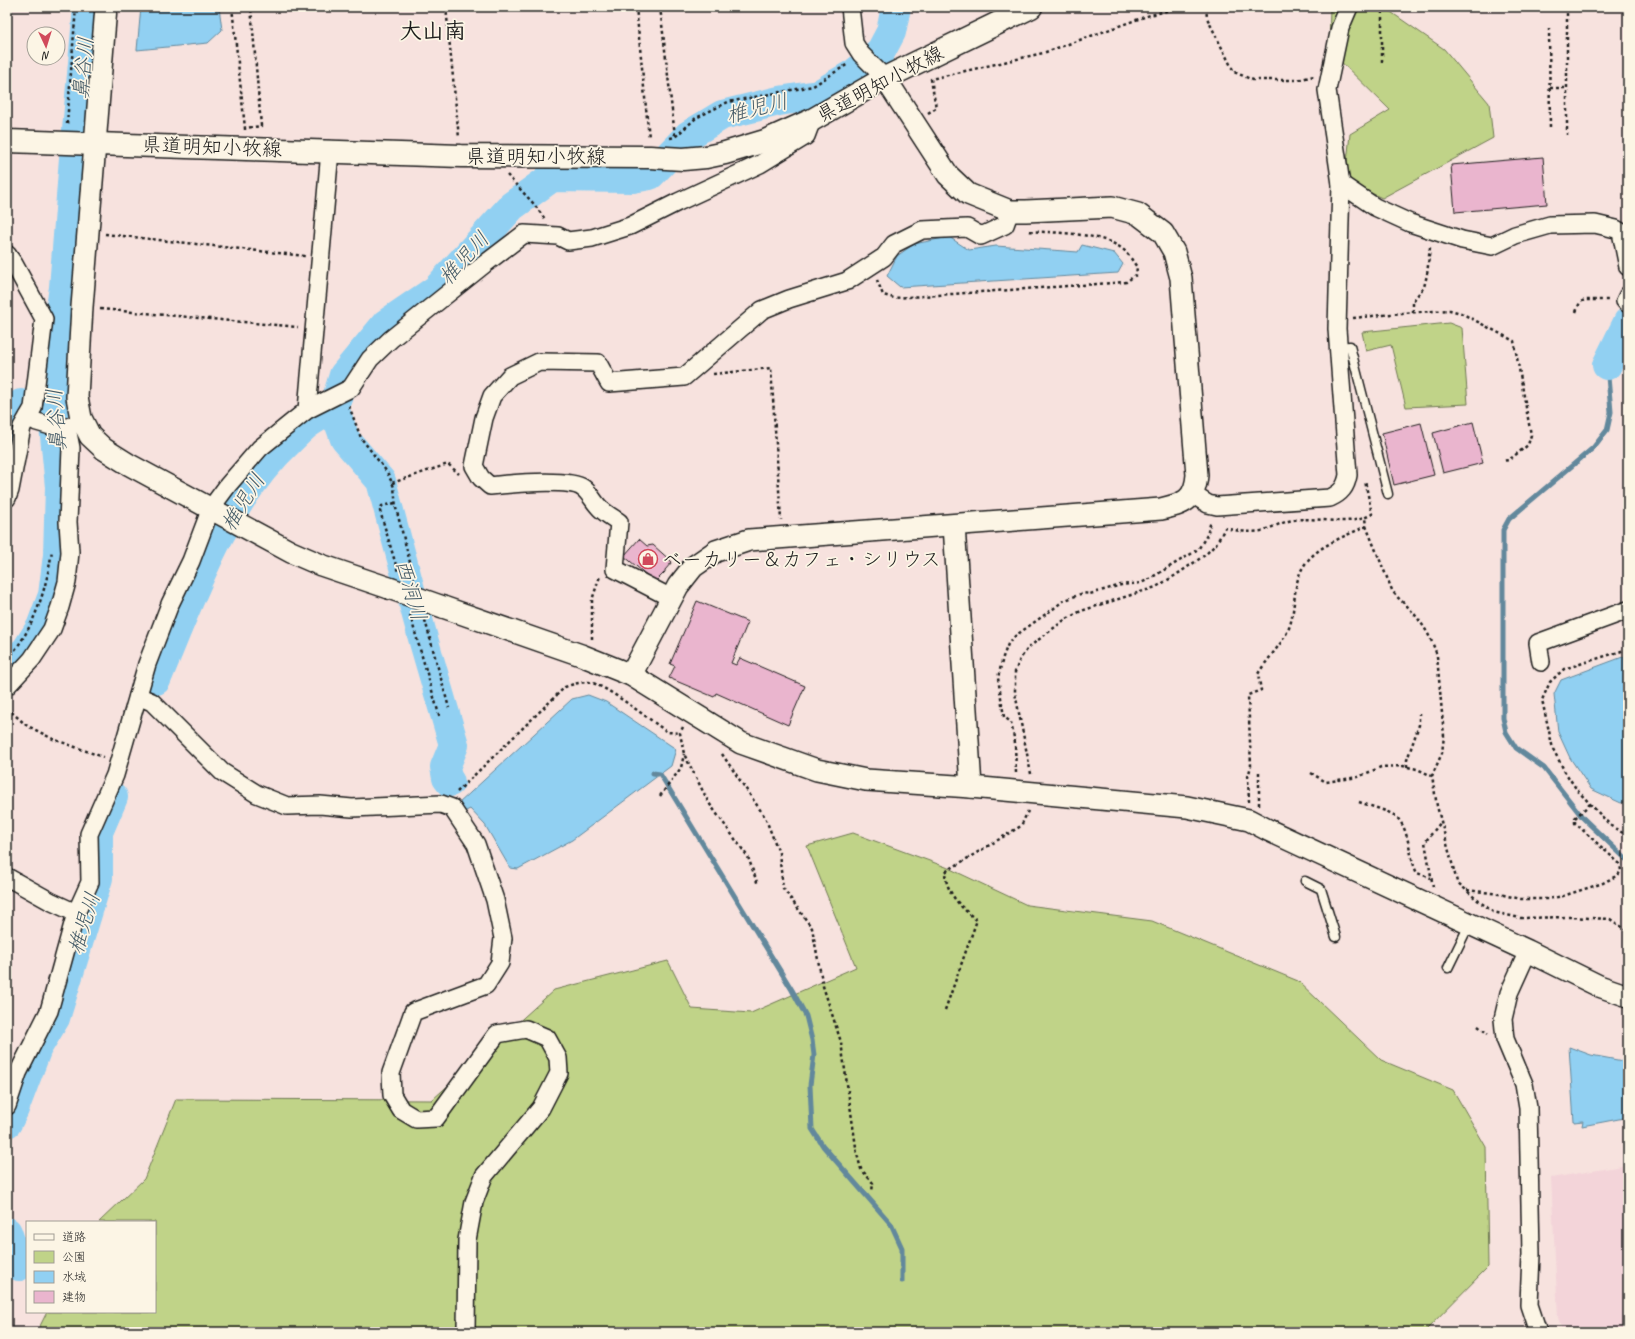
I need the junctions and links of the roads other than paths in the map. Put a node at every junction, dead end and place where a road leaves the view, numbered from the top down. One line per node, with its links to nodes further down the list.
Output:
1 (106, 7): 8 (street)
2 (850, 7): 5 (street)
3 (1031, 7): 5 (main road, 県道明知小牧線)
4 (1349, 7): 10 (street)
5 (882, 74): 6 (main road, 県道明知小牧線); 11 (street)
6 (812, 120): 9 (main road, 県道明知小牧線); 15 (street)
7 (7, 141): 8 (main road, 県道明知小牧線)
8 (95, 144): 9 (main road, 県道明知小牧線); 17 (street)
9 (330, 151): 15 (street)
10 (1341, 184): 13 (street); 14 (street)
11 (1010, 210): 18 (street); 23 (street)
12 (7, 254): 16 (street)
13 (1628, 267)
14 (1338, 347): 18 (street); 19 (lane)
15 (307, 410): 21 (street)
16 (28, 417): 17 (street); 20 (street)
17 (70, 426): 21 (street); 27 (street)
18 (1192, 494): 22 (street)
19 (1388, 494)
20 (7, 498)
21 (215, 510): 26 (street, bridge); 28 (street)
22 (954, 525): 23 (street); 29 (street)
23 (671, 598): 26 (street)
24 (1628, 610): 25 (street)
25 (1541, 662)
26 (631, 675): 29 (street)
27 (7, 686)
28 (138, 696): 32 (street); 39 (street)
29 (971, 787): 33 (street)
30 (7, 877): 32 (street)
31 (1305, 881): 34 (lane)
32 (76, 913): 38 (street)
33 (1469, 924): 35 (street); 36 (lane)
34 (1336, 937)
35 (1528, 951): 37 (street); 40 (street)
36 (1448, 968)
37 (1628, 996)
38 (7, 1106)
39 (466, 1332)
40 (1538, 1332)

